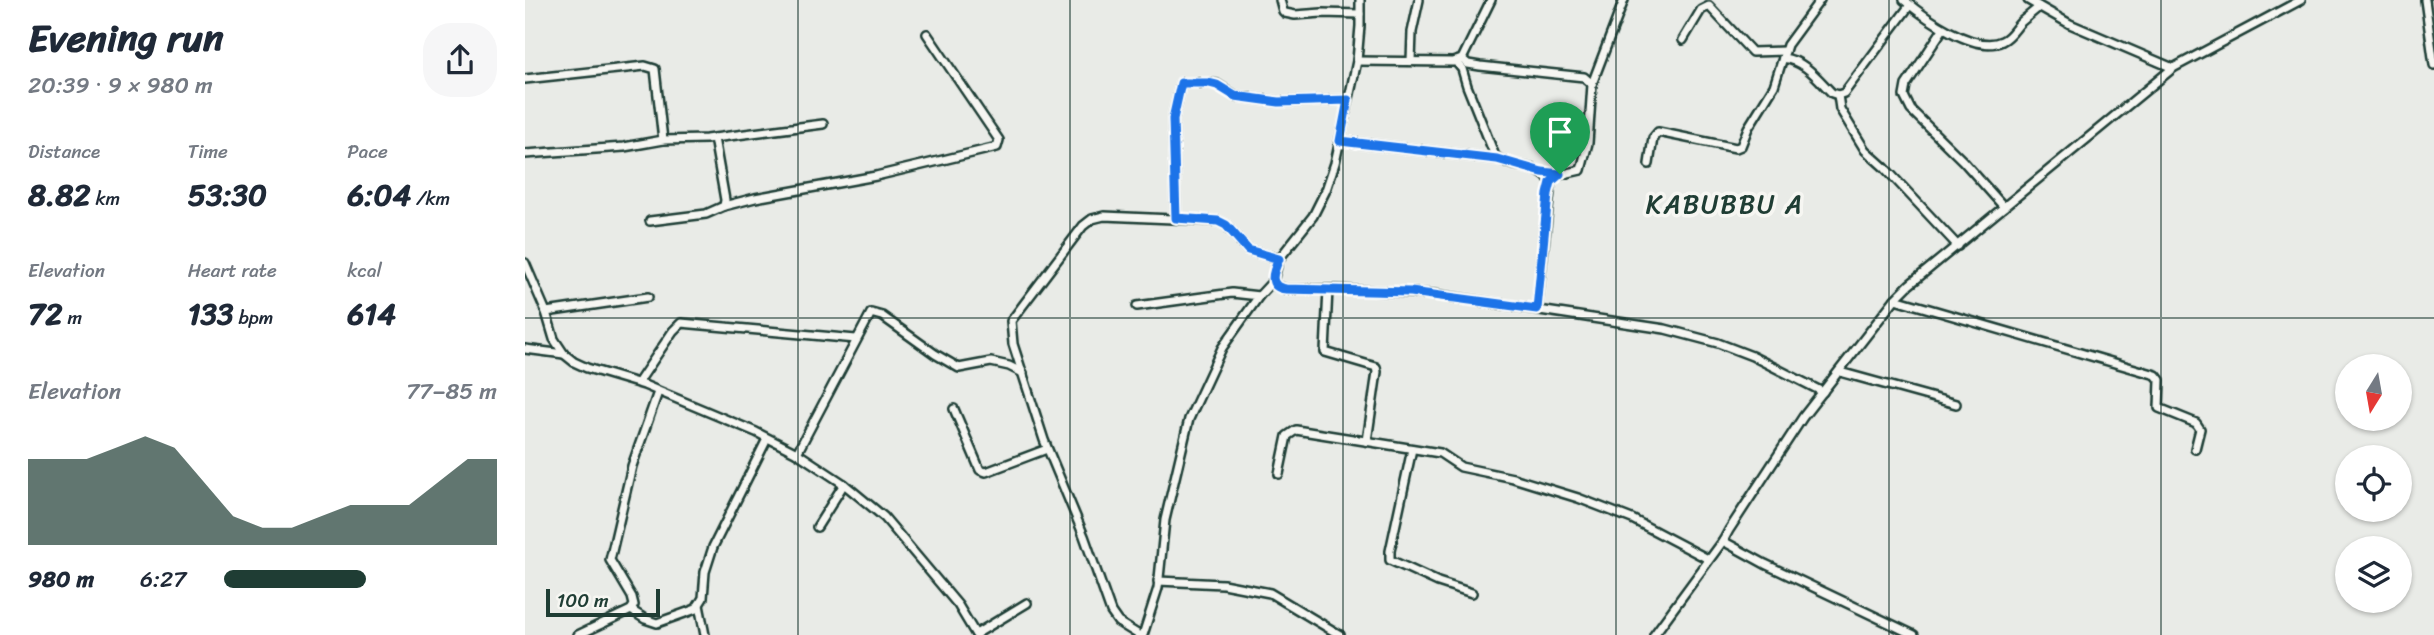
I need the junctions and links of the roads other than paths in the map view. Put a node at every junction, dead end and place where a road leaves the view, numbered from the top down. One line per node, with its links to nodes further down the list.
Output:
1 (1280, 0): 12 (street)
2 (1360, 0): 12 (street)
3 (1419, 0): 18 (street)
4 (1491, 0): 19 (street)
5 (1625, 0): 23 (street)
6 (1820, 0): 16 (street)
7 (2028, 0): 11 (street)
8 (2301, 0): 21 (street)
9 (2425, 0): 20 (street)
10 (1907, 2): 13 (street); 24 (street)
11 (2039, 7): 13 (street); 21 (street)
12 (1360, 14): 17 (street)
13 (1943, 29): 37 (street)
14 (927, 34): 36 (street)
15 (1683, 40): 16 (street)
16 (1784, 55): 24 (street); 32 (street)
17 (1356, 61): 18 (street); 25 (street)
18 (1411, 61): 19 (street)
19 (1462, 63): 23 (street); 31 (street)
20 (2434, 65)
21 (2173, 68): 37 (street)
22 (525, 79): 28 (street)
23 (1592, 84): 34 (street)
24 (1838, 95): 40 (street)
25 (1348, 100): 29 (street); 38 (street)
26 (823, 124): 27 (street)
27 (714, 138): 28 (street); 36 (street)
28 (663, 140): 30 (street)
29 (1340, 141): 31 (street); 41 (street)
30 (525, 154)
31 (1497, 159): 33 (street)
32 (1649, 164)
33 (1542, 172): 34 (street); 35 (street)
34 (1560, 174): 35 (street)
35 (1551, 182): 49 (street)
36 (724, 206): 39 (street)
37 (2004, 207): 40 (street)
38 (1176, 218): 41 (street); 55 (street)
39 (650, 221)
40 (1958, 246): 47 (street)
41 (1279, 259): 43 (street)
42 (525, 262): 50 (street)
43 (1273, 281): 44 (street); 45 (street)
44 (1328, 289): 49 (street); 62 (street)
45 (1259, 296): 48 (street); 72 (street)
46 (648, 297): 50 (street)
47 (1895, 299): 54 (street); 65 (street)
48 (1137, 306)
49 (1537, 309): 58 (street)
50 (546, 312): 53 (street)
51 (856, 339): 55 (street); 56 (street); 66 (street)
52 (525, 349): 53 (street)
53 (564, 354): 56 (street)
54 (1840, 372): 58 (street); 59 (street)
55 (1023, 373): 63 (street)
56 (638, 383): 57 (street)
57 (658, 392): 61 (street); 76 (street)
58 (1823, 392): 70 (street)
59 (1956, 404)
60 (954, 409): 63 (street)
61 (767, 439): 66 (street); 75 (street)
62 (1367, 441): 64 (street); 67 (street)
63 (1047, 449): 81 (street)
64 (1412, 449): 71 (street); 73 (street)
65 (2195, 449)
66 (797, 453): 68 (street)
67 (1279, 474)
68 (844, 484): 69 (street); 78 (street)
69 (817, 527)
70 (1723, 541): 71 (street); 85 (street)
71 (1708, 559): 84 (street)
72 (1158, 581): 77 (street); 81 (street)
73 (1472, 593)
74 (1027, 603): 78 (street)
75 (699, 605): 76 (street); 80 (street)
76 (631, 610): 79 (street)
77 (1325, 627): 82 (street); 83 (street)
78 (976, 634)
79 (578, 635)
80 (705, 635)
81 (1141, 635)
82 (1320, 635)
83 (1340, 635)
84 (1654, 635)
85 (1914, 635)

